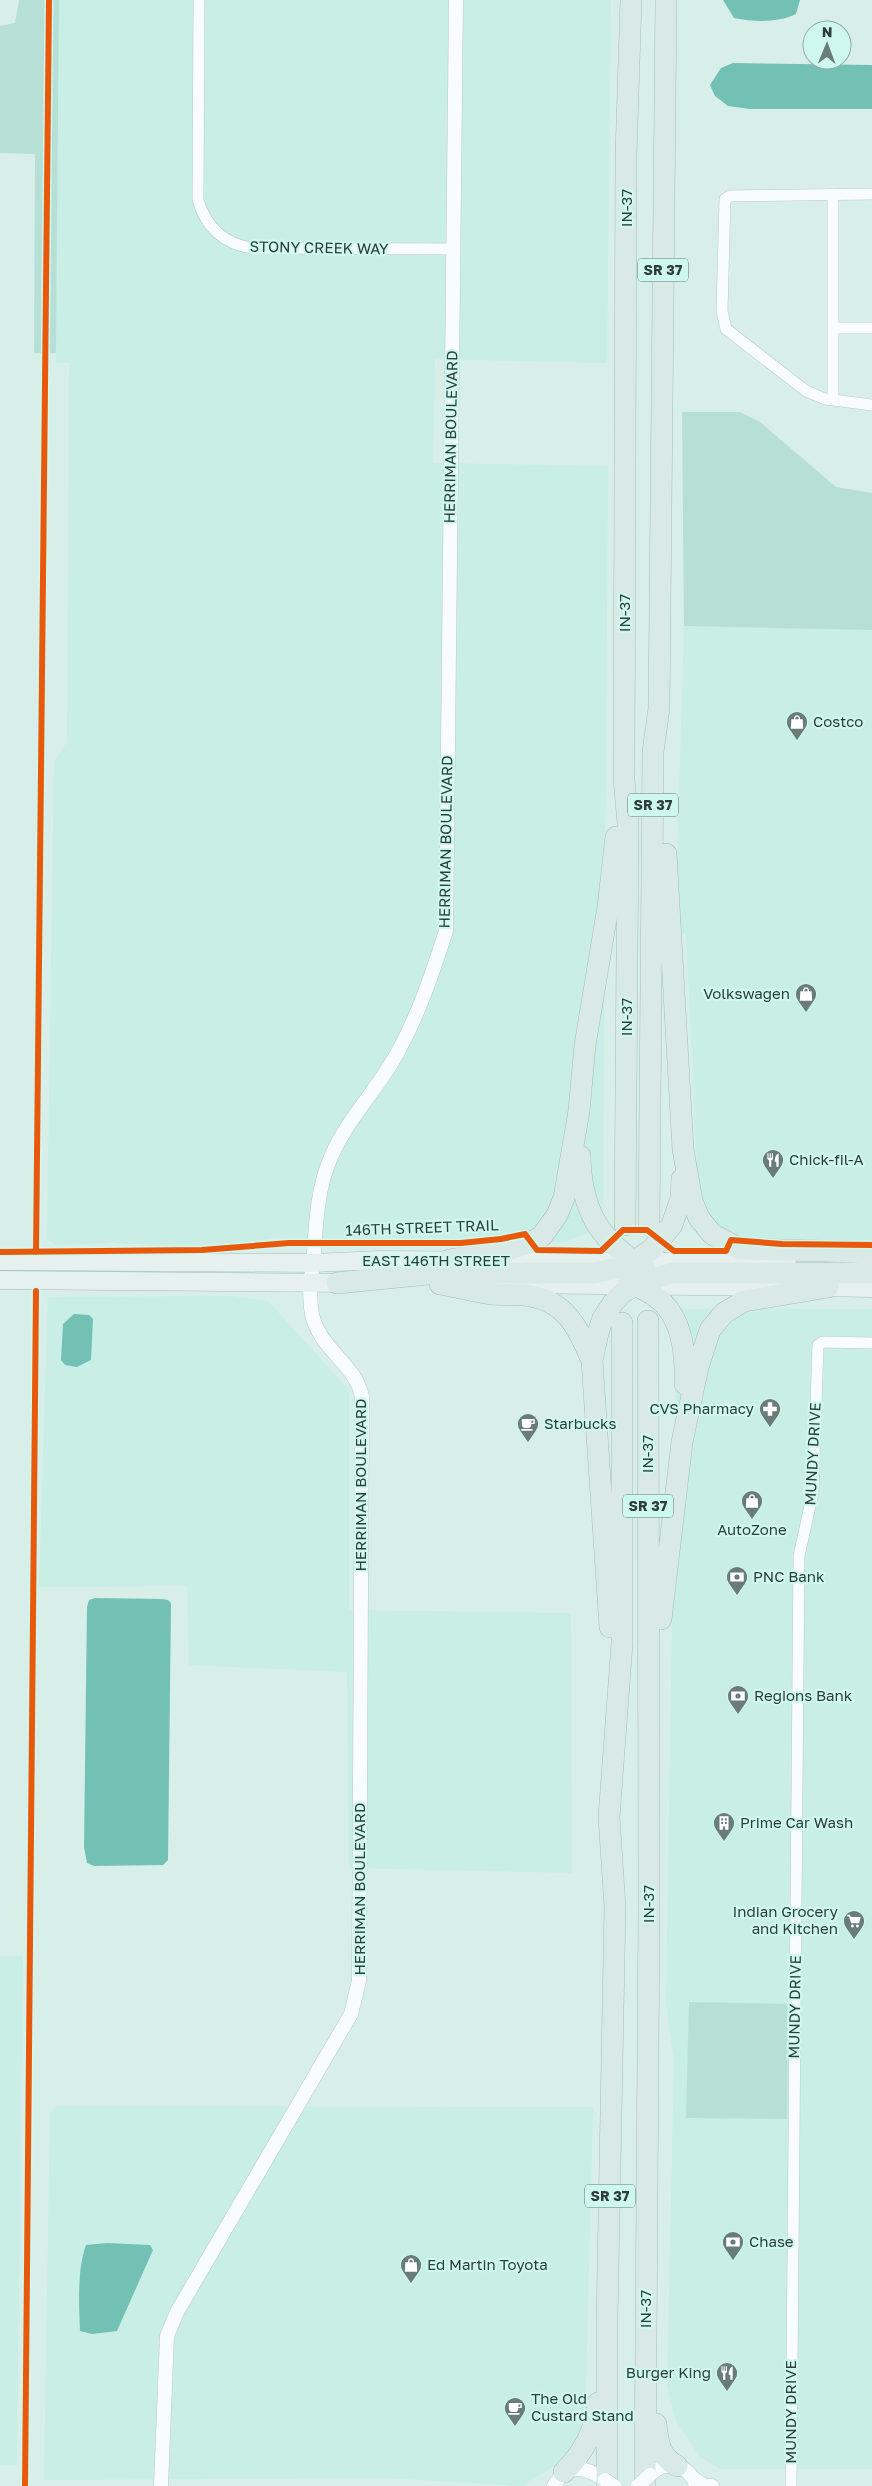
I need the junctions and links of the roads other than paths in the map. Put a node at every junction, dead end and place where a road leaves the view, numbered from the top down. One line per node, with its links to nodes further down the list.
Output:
1 (199, 0): 7 (street, STONY CREEK WAY)
2 (456, 0): 7 (street, HERRIMAN BOULEVARD)
3 (631, 0): 13 (highway, IN-37 / SR 37)
4 (666, 0): 12 (highway, IN-37 / SR 37)
5 (833, 194): 6 (street); 8 (street); 10 (street)
6 (872, 194)
7 (453, 249): 23 (street, HERRIMAN BOULEVARD)
8 (833, 328): 9 (street); 10 (street)
9 (872, 328)
10 (833, 400): 11 (street)
11 (872, 405)
12 (659, 708): 15 (highway); 16 (highway, IN-37 / SR 37)
13 (624, 780): 14 (highway); 17 (highway, IN-37 / SR 37)
14 (578, 1111): 19 (highway); 22 (highway)
15 (683, 1148): 18 (highway); 22 (highway)
16 (649, 1224)
17 (625, 1225)
18 (872, 1256)
19 (448, 1260): 23 (main road, EAST 146TH STREET); 24 (main road, EAST 146TH STREET)
20 (872, 1260): 22 (main road)
21 (0, 1261): 23 (main road, EAST 146TH STREET)
22 (635, 1262): 24 (highway); 26 (highway)
23 (313, 1263): 28 (street, HERRIMAN BOULEVARD)
24 (603, 1266): 29 (highway); 31 (highway)
25 (872, 1273): 26 (highway)
26 (663, 1276): 31 (highway); 32 (highway)
27 (0, 1280): 28 (main road, EAST 146TH STREET)
28 (312, 1283): 29 (main road, EAST 146TH STREET); 48 (street, HERRIMAN BOULEVARD)
29 (337, 1283): 30 (main road, EAST 146TH STREET)
30 (440, 1284): 31 (main road, EAST 146TH STREET); 38 (highway)
31 (635, 1285): 32 (main road, EAST 146TH STREET); 38 (highway); 39 (highway)
32 (703, 1286): 33 (main road, EAST 146TH STREET)
33 (828, 1287): 34 (main road, EAST 146TH STREET); 39 (highway)
34 (872, 1288)
35 (648, 1322): 41 (highway, IN-37 / SR 37)
36 (622, 1323): 40 (highway, IN-37 / SR 37)
37 (872, 1343): 51 (street, MUNDY DRIVE)
38 (592, 1360): 40 (highway)
39 (682, 1442): 41 (highway)
40 (619, 1686): 43 (highway, IN-37 / SR 37)
41 (650, 1690): 42 (highway, IN-37 / SR 37)
42 (647, 2256): 44 (highway); 46 (highway, IN-37 / SR 37)
43 (607, 2320): 45 (highway); 47 (highway, IN-37 / SR 37)
44 (689, 2477): 46 (street); 50 (street)
45 (557, 2480): 47 (street)
46 (647, 2481): 49 (street, bridge)
47 (609, 2484)
48 (161, 2486)
49 (638, 2486)
50 (712, 2486)
51 (791, 2486)

